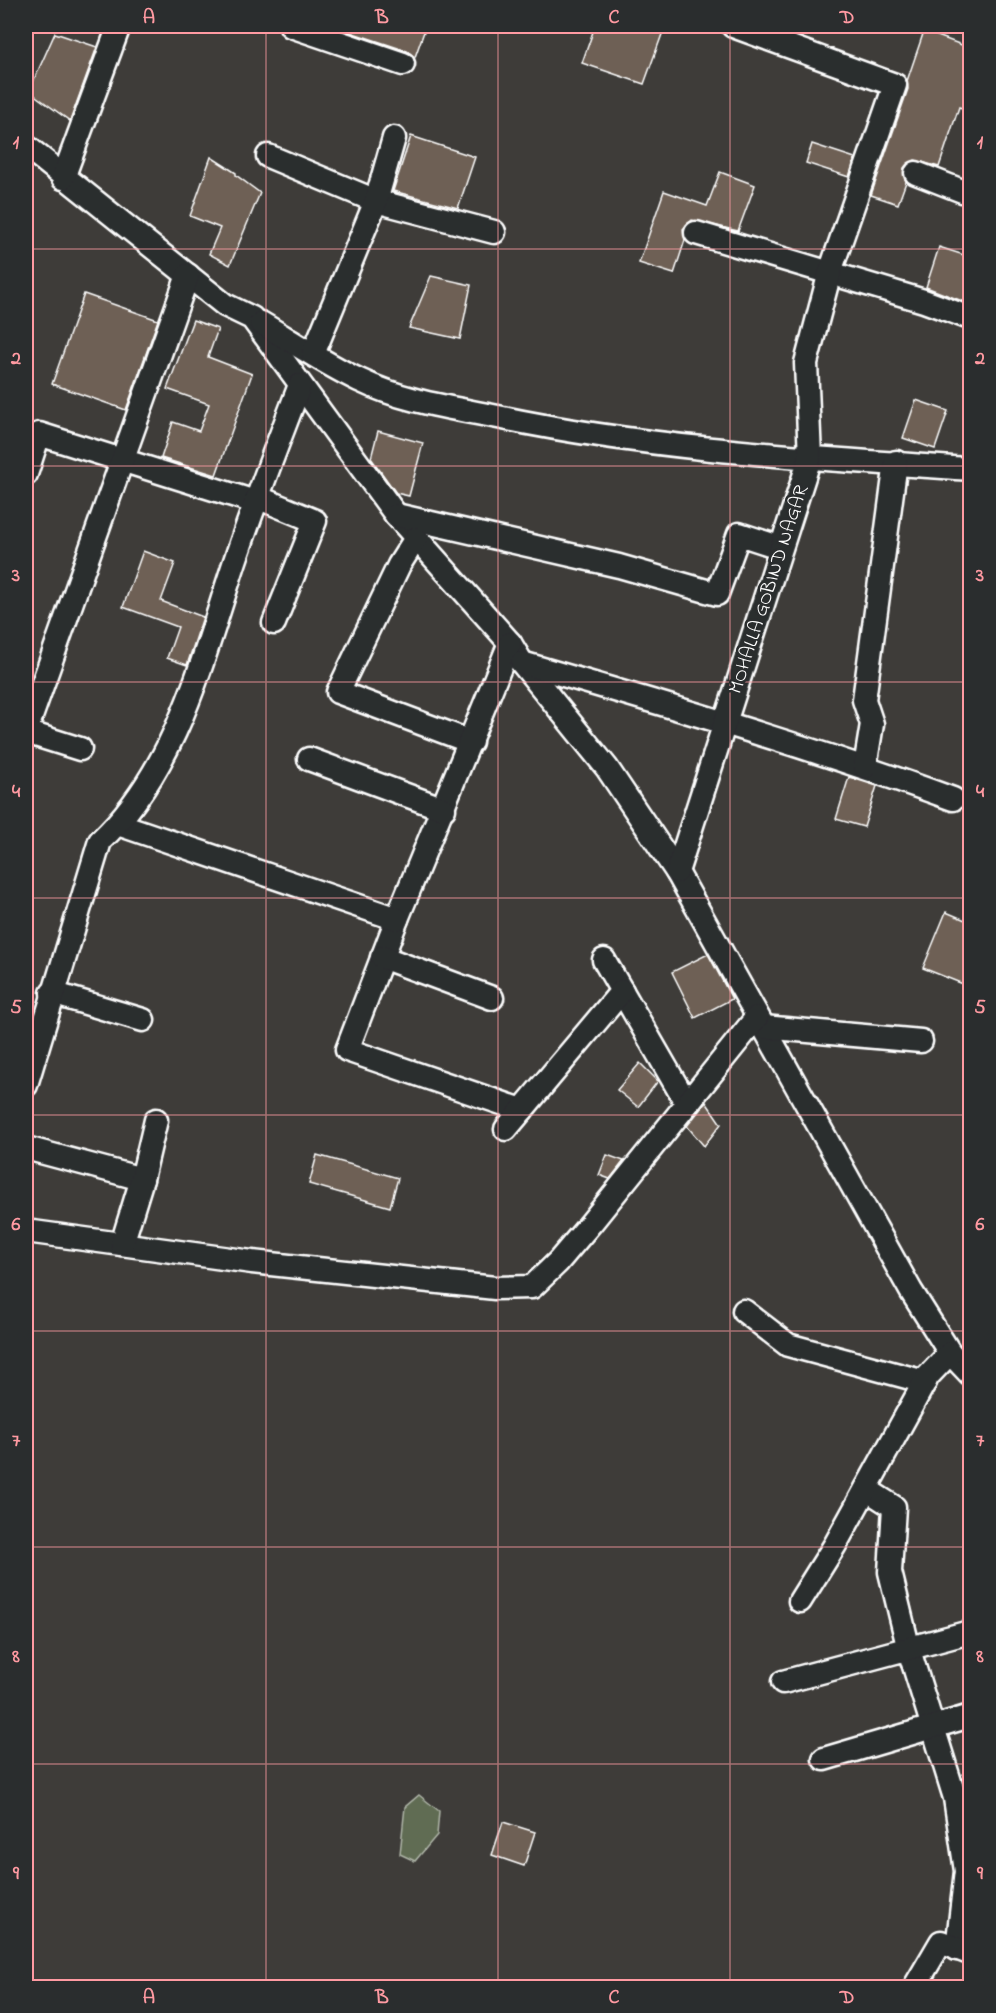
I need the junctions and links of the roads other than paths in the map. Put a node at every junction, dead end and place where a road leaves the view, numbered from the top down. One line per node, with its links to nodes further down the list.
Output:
1 (119, 26): 9 (street)
2 (291, 26): 4 (street)
3 (733, 26): 14 (street)
4 (403, 64)
5 (394, 138): 11 (street)
6 (26, 146): 9 (street)
7 (268, 156): 11 (street)
8 (916, 173): 10 (street)
9 (63, 178): 15 (street)
10 (970, 194)
11 (376, 201): 12 (street); 18 (street)
12 (494, 232)
13 (696, 233): 14 (street)
14 (830, 272): 17 (street); 20 (street)
15 (188, 275): 16 (street); 21 (street)
16 (252, 318): 18 (street); 19 (street)
17 (970, 318)
18 (313, 354): 20 (street)
19 (300, 385): 25 (street); 26 (street)
20 (810, 458): 22 (street); 28 (street, MOHALLA GOBIND NAGAR)
21 (122, 462): 24 (street); 25 (street); 32 (street)
22 (896, 462): 23 (street); 36 (street)
23 (970, 469)
24 (26, 474)
25 (256, 499): 29 (street); 39 (street)
26 (396, 515): 27 (street); 28 (street)
27 (416, 538): 30 (street); 33 (street)
28 (779, 547): 31 (street, MOHALLA GOBIND NAGAR)
29 (274, 623)
30 (516, 653): 31 (street); 33 (street); 40 (street)
31 (724, 721): 36 (street); 40 (street, MOHALLA GOBIND NAGAR)
32 (26, 731): 34 (street)
33 (471, 742): 38 (street)
34 (80, 749)
35 (309, 759): 38 (street)
36 (865, 767): 37 (street)
37 (953, 799)
38 (444, 809): 41 (street)
39 (118, 824): 41 (street); 45 (street)
40 (677, 872): 48 (street)
41 (397, 919): 42 (street)
42 (382, 957): 46 (street); 52 (street)
43 (604, 960): 44 (street)
44 (622, 991): 51 (street); 52 (street)
45 (52, 993): 47 (street); 50 (street)
46 (492, 998)
47 (143, 1020)
48 (760, 1022): 49 (street); 51 (street); 60 (street)
49 (921, 1041)
50 (26, 1085)
51 (687, 1104): 58 (street)
52 (522, 1110): 54 (street)
53 (156, 1120): 56 (street)
54 (506, 1129)
55 (26, 1148): 56 (street)
56 (142, 1179): 58 (street)
57 (26, 1231): 58 (street)
58 (122, 1244)
59 (744, 1311): 62 (street)
60 (950, 1353): 61 (street); 62 (street)
61 (970, 1374)
62 (925, 1382): 63 (street)
63 (866, 1489): 64 (street); 66 (street)
64 (800, 1601)
65 (970, 1632): 66 (street)
66 (909, 1650): 67 (street); 69 (street)
67 (783, 1683)
68 (970, 1716): 69 (street)
69 (934, 1727): 70 (street); 71 (street)
70 (824, 1759)
71 (964, 1951): 72 (street)
72 (914, 1988)

